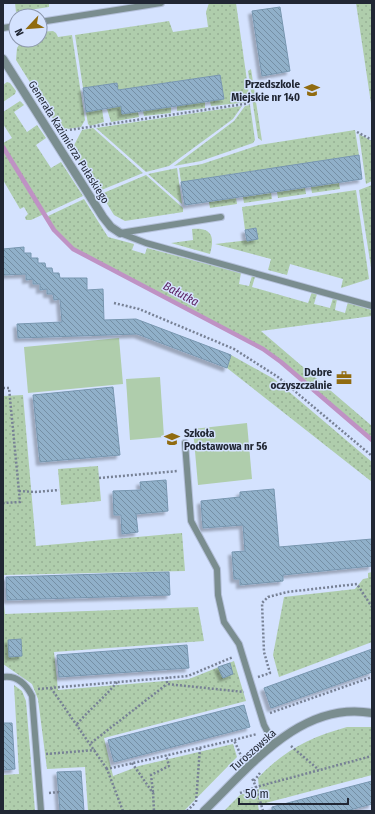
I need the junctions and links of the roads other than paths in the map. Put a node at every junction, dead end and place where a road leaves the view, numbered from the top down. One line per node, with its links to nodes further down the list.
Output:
1 (161, 3): 2 (lane)
2 (48, 21)
3 (3, 59): 5 (street, Generała Kazimierza Pułaskiego)
4 (221, 217): 5 (lane)
5 (120, 232): 6 (lane)
6 (372, 306)
7 (185, 443): 10 (lane)
8 (3, 677): 11 (lane)
9 (372, 713): 10 (street, Turoszowska)
10 (274, 744): 12 (street, Turoszowska)
11 (41, 811)
12 (204, 811)

